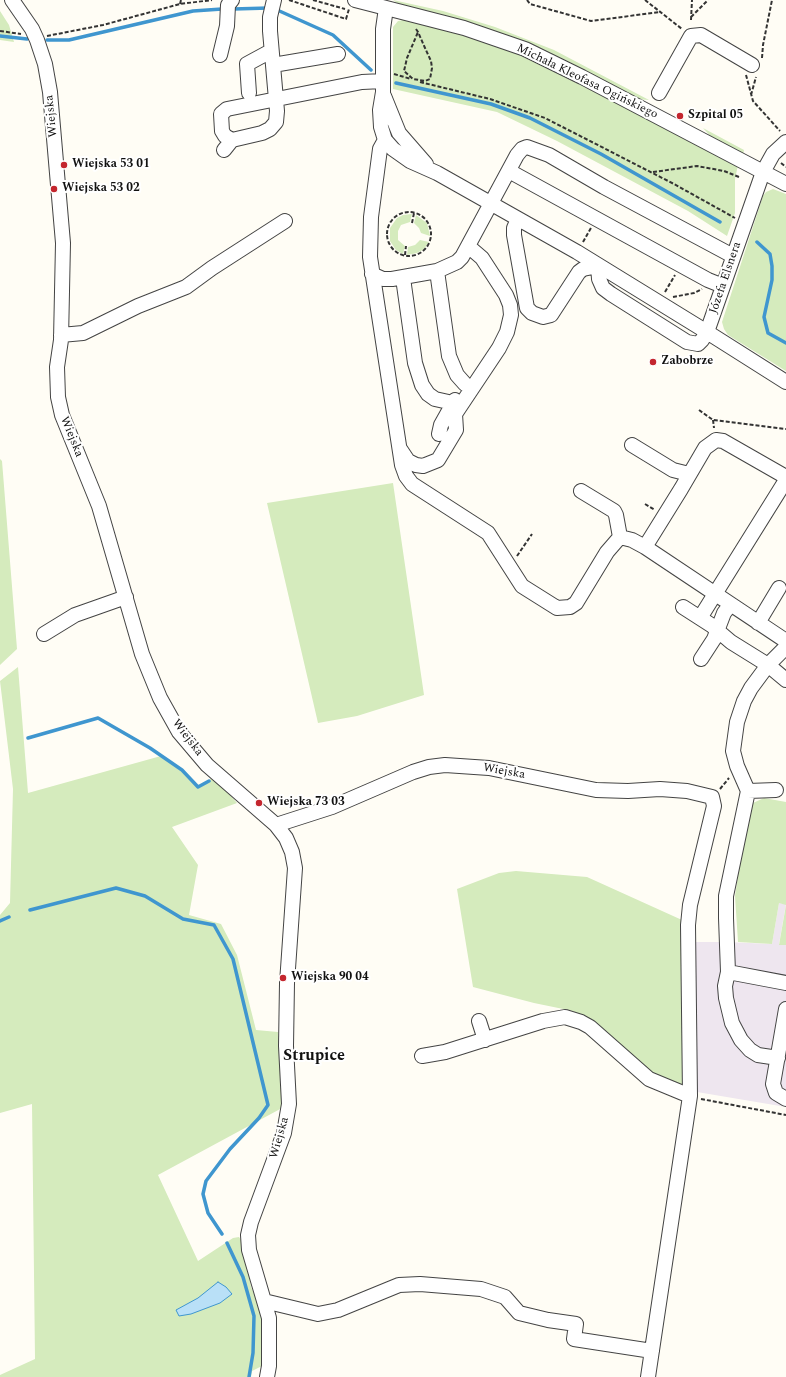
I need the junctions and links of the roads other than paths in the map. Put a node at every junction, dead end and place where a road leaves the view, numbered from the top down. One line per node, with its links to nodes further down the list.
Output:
1 (12, 0): 32 (street, Wiejska)
2 (232, 0): 8 (street)
3 (381, 4): 5 (street, Michała Kleofasa Ogińskiego); 11 (street); 19 (street, Michała Kleofasa Ogińskiego)
4 (273, 5): 6 (street)
5 (352, 6)
6 (271, 50): 9 (street); 12 (street)
7 (338, 54): 9 (street)
8 (220, 55)
9 (273, 65): 14 (street)
10 (755, 68): 13 (street)
11 (383, 82): 14 (street); 16 (street); 17 (street)
12 (249, 93)
13 (659, 94)
14 (276, 99): 14 (street)
15 (784, 138): 19 (street, Józefa Elsnera)
16 (386, 140): 17 (street); 28 (street)
17 (431, 170): 21 (street)
18 (509, 171): 21 (street); 25 (street); 30 (street)
19 (763, 172): 20 (street, Michała Kleofasa Ogińskiego); 25 (street, Józefa Elsnera)
20 (786, 184)
21 (491, 203): 22 (street); 24 (street)
22 (518, 219): 26 (street); 26 (street)
23 (286, 221): 32 (street)
24 (468, 246): 27 (street); 39 (street)
25 (733, 256): 30 (street, Józefa Elsnera)
26 (598, 266): 31 (street); 31 (street)
27 (437, 271): 29 (street); 35 (street)
28 (372, 274): 29 (street); 39 (street)
29 (403, 278): 36 (street)
30 (723, 286): 31 (street, Józefa Elsnera)
31 (707, 332): 34 (street)
32 (61, 335): 48 (street, Wiejska)
33 (495, 338): 35 (street)
34 (786, 382)
35 (465, 384): 36 (street)
36 (453, 403): 37 (street)
37 (439, 434)
38 (632, 445): 40 (street)
39 (399, 449): 44 (street)
40 (689, 474): 41 (street); 45 (street)
41 (786, 477)
42 (786, 480): 47 (street)
43 (581, 491): 44 (street)
44 (620, 537): 45 (street)
45 (645, 547): 47 (street)
46 (779, 588): 52 (street)
47 (714, 594): 49 (street); 51 (street)
48 (126, 597): 54 (street); 62 (street, Wiejska)
49 (730, 605): 52 (street); 53 (street)
50 (683, 607): 51 (street)
51 (700, 618): 53 (street)
52 (758, 623): 55 (street)
53 (718, 631): 57 (street); 58 (street)
54 (44, 634)
55 (786, 641)
56 (786, 647): 58 (street)
57 (701, 659)
58 (768, 665): 59 (street); 60 (street)
59 (786, 680)
60 (748, 790): 61 (street); 63 (street)
61 (776, 790)
62 (276, 825): 70 (street, Wiejska); 72 (street, Wiejska)
63 (728, 972): 64 (street); 69 (street)
64 (786, 983)
65 (786, 1009): 69 (street)
66 (479, 1020): 67 (street)
67 (485, 1040): 68 (street); 70 (street)
68 (422, 1056)
69 (778, 1058): 71 (street)
70 (690, 1096): 73 (street)
71 (786, 1099)
72 (264, 1302): 73 (street); 74 (street, Wiejska)
73 (652, 1351): 75 (street)
74 (267, 1377)
75 (648, 1377)

